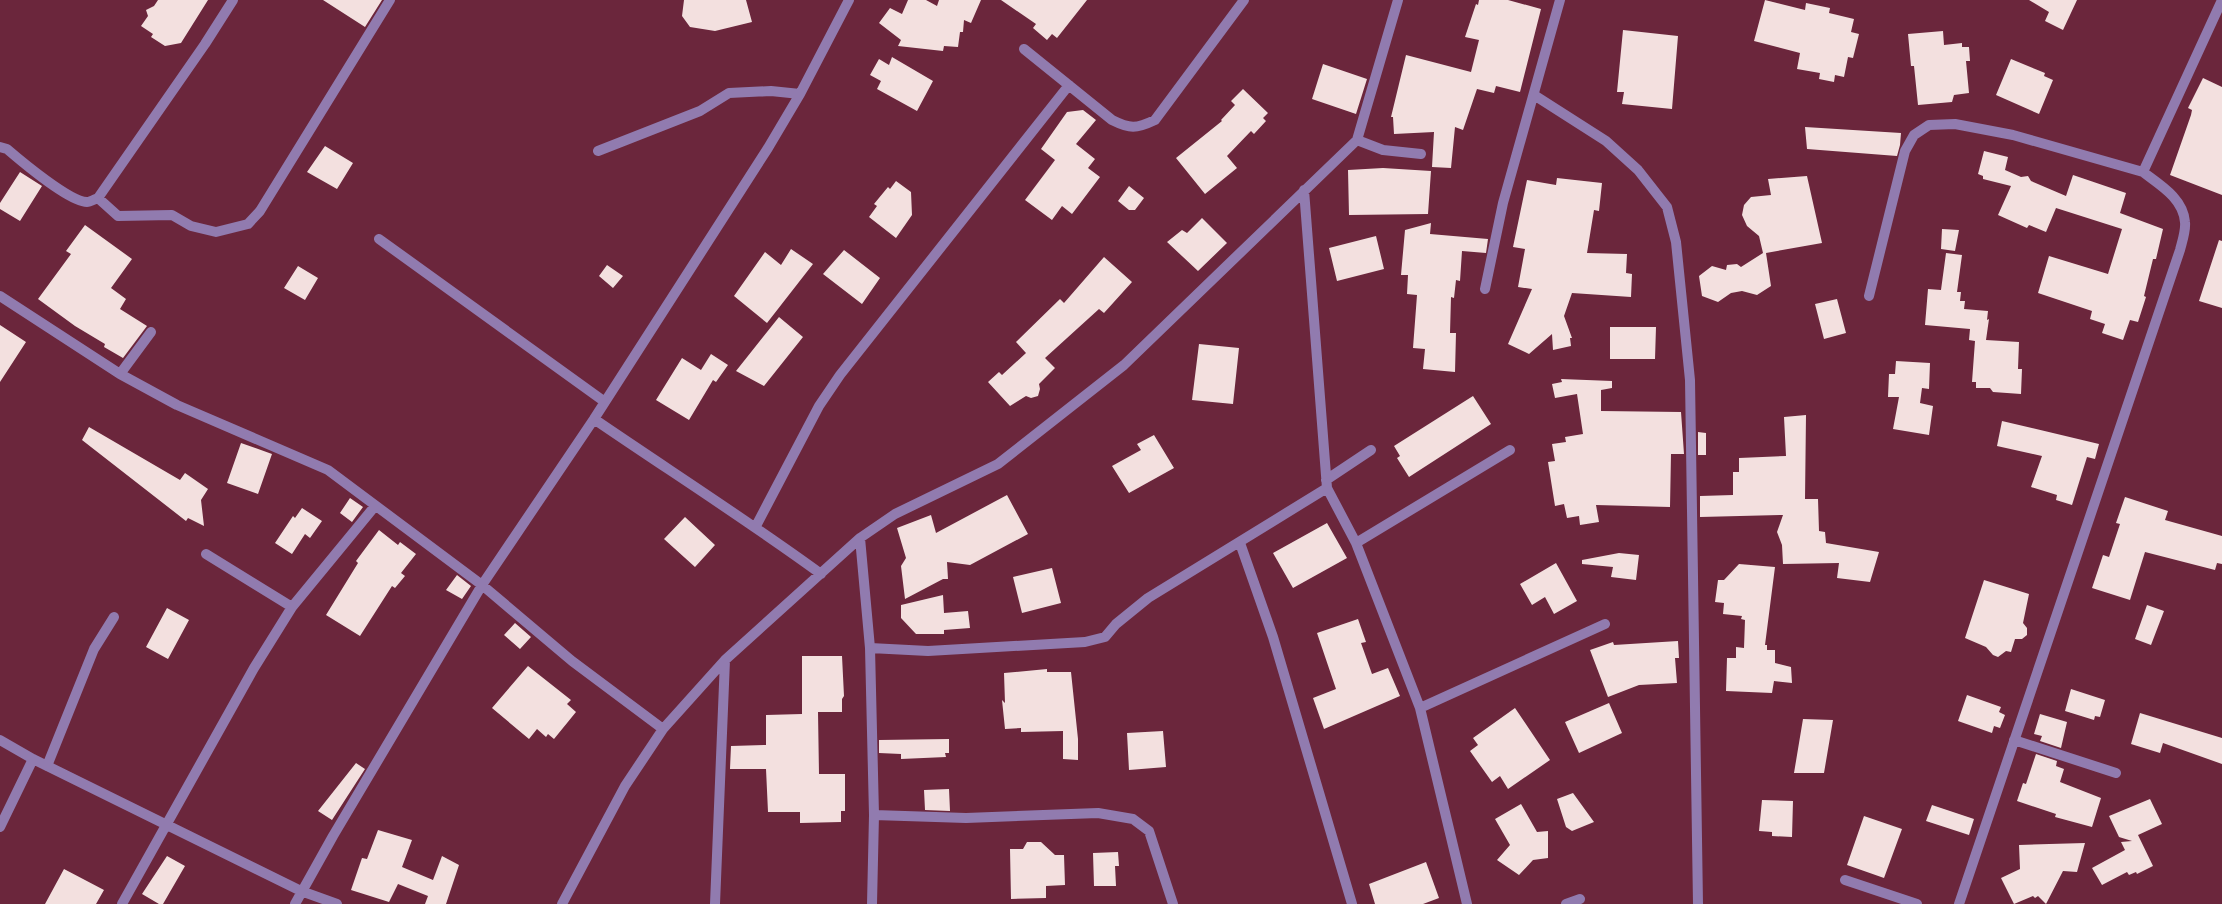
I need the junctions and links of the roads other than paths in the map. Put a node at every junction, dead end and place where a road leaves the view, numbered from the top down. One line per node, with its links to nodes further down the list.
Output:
1 (233, 0): 18 (street)
2 (390, 0): 18 (street)
3 (849, 0): 10 (street)
4 (1244, 0): 9 (street)
5 (1398, 0): 12 (street)
6 (1560, 0): 11 (street)
7 (2222, 0): 16 (street)
8 (1024, 49): 9 (street)
9 (1068, 85): 31 (street)
10 (800, 94): 14 (street); 25 (street)
11 (1534, 95): 20 (street); 66 (street)
12 (1357, 140): 15 (street); 17 (street)
13 (0, 147): 18 (street)
14 (598, 151)
15 (1421, 154)
16 (2143, 172): 22 (street); 46 (street)
17 (1304, 190): 29 (street); 32 (street)
18 (98, 198)
19 (379, 239): 25 (street)
20 (1485, 289)
21 (0, 296): 24 (street)
22 (1869, 296)
23 (152, 332): 24 (street)
24 (120, 374): 30 (street)
25 (604, 402): 26 (street)
26 (594, 419): 31 (street); 37 (street)
27 (1371, 450): 29 (street)
28 (1510, 450): 34 (street)
29 (1327, 484): 33 (street); 34 (street)
30 (375, 506): 37 (street); 38 (street)
31 (756, 526): 36 (street)
32 (860, 538): 36 (street); 41 (street)
33 (1240, 543): 41 (street); 63 (street)
34 (1356, 543): 43 (street)
35 (206, 554): 38 (street)
36 (821, 574): 42 (street)
37 (482, 585): 44 (street); 54 (street)
38 (292, 607): 51 (street)
39 (114, 617): 48 (street)
40 (1605, 624): 43 (street)
41 (870, 648): 50 (street)
42 (725, 660): 44 (street); 60 (street)
43 (1420, 708): 64 (street)
44 (663, 729): 59 (street)
45 (0, 740): 47 (street)
46 (2014, 740): 49 (street); 68 (street)
47 (33, 759): 48 (street); 52 (street)
48 (47, 766): 51 (street)
49 (2116, 773)
50 (874, 814): 61 (street); 62 (street)
51 (167, 823): 54 (street); 56 (street)
52 (0, 827)
53 (1845, 880): 67 (street)
54 (301, 891): 57 (street); 58 (street)
55 (1580, 898): 65 (street)
56 (122, 904)
57 (295, 904)
58 (337, 904)
59 (562, 904)
60 (715, 904)
61 (872, 904)
62 (1173, 904)
63 (1352, 904)
64 (1467, 904)
65 (1566, 904)
66 (1698, 904)
67 (1917, 904)
68 (1959, 904)

